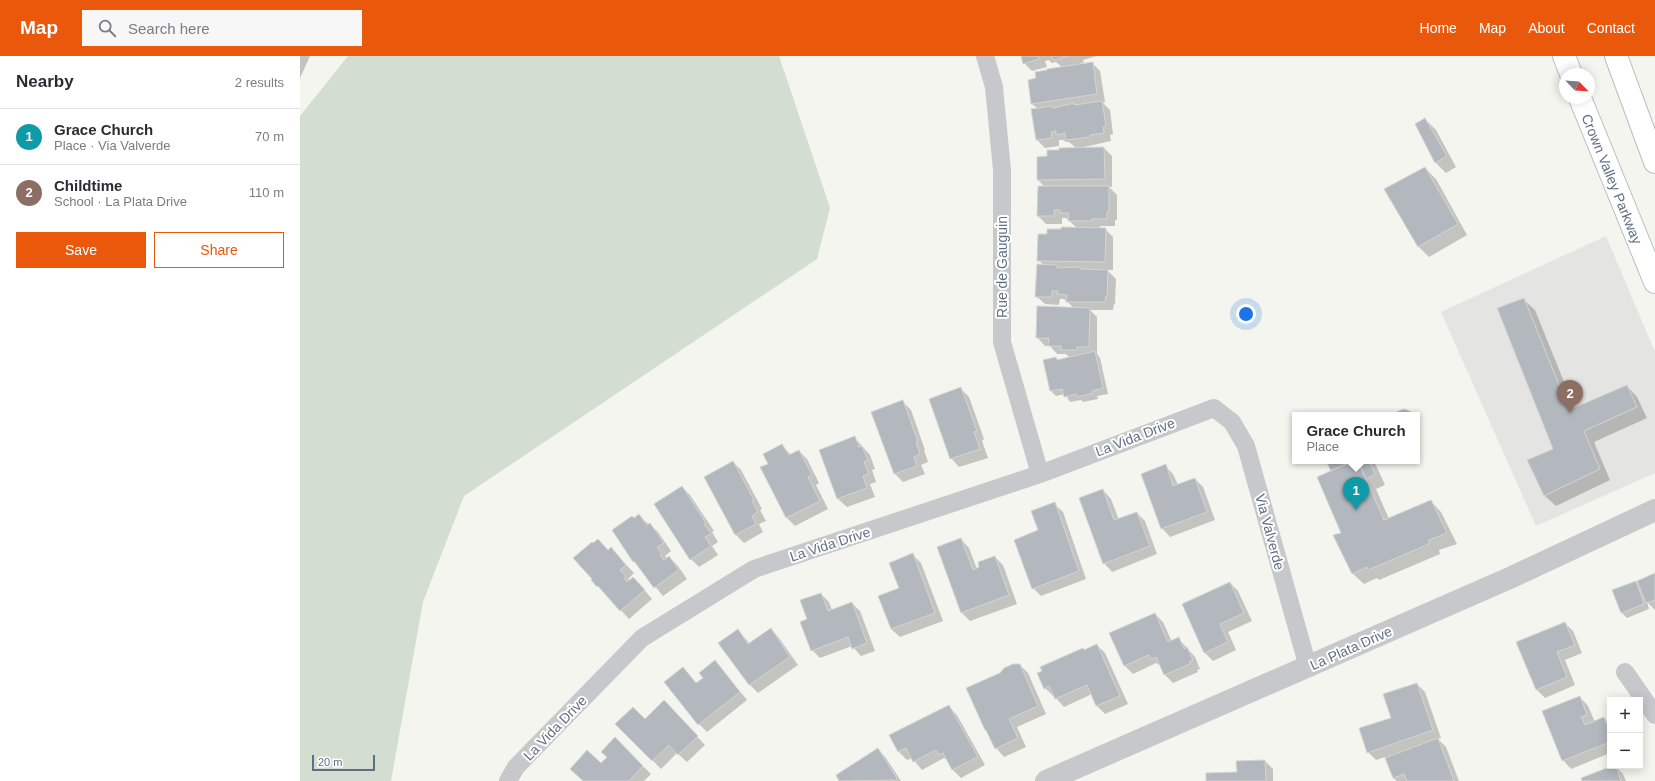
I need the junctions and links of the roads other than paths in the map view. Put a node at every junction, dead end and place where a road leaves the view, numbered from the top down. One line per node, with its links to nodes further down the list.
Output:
1 (986, 56): 9 (street, Rue de Gauguin)
2 (1564, 56): 4 (main road)
3 (1616, 56): 6 (main road)
4 (1569, 68)
5 (1582, 104): 7 (main road, Crown Valley Parkway)
6 (1655, 162)
7 (1655, 282)
8 (1214, 408): 9 (street, La Vida Drive); 11 (street, Via Valverde)
9 (1040, 474): 14 (street, La Vida Drive)
10 (1655, 510): 11 (street, La Plata Drive)
11 (1308, 667): 15 (street, La Plata Drive)
12 (1625, 672): 13 (street)
13 (1655, 716)
14 (508, 781)
15 (1046, 781)

